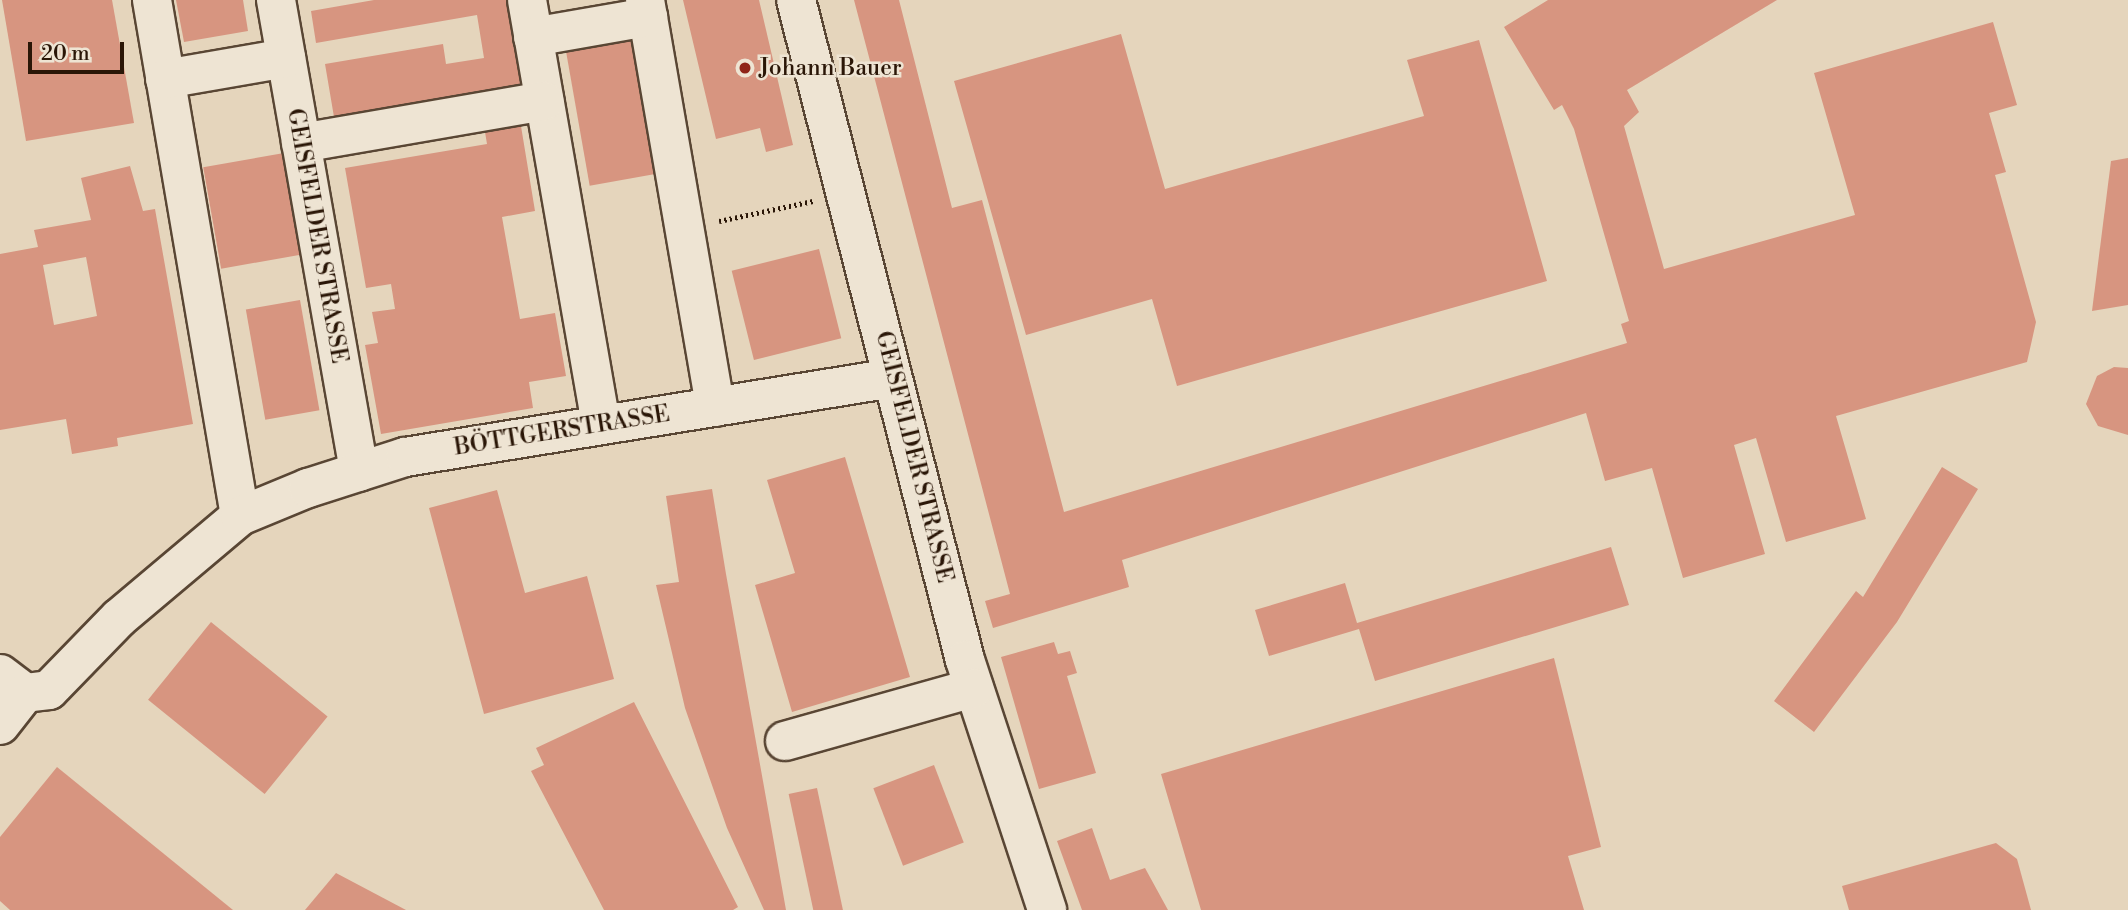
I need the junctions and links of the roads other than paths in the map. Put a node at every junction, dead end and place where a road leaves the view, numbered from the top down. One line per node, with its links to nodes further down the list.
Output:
1 (152, 0): 8 (street)
2 (276, 0): 7 (street, GEISFELDER STRASSE)
3 (527, 0): 6 (street)
4 (796, 0): 11 (street, GEISFELDER STRASSE)
5 (646, 8): 6 (street); 12 (street)
6 (533, 37): 9 (street)
7 (286, 58): 8 (street); 10 (street, GEISFELDER STRASSE)
8 (165, 79): 15 (street)
9 (544, 101): 10 (street); 13 (street)
10 (301, 143): 14 (street, GEISFELDER STRASSE)
11 (893, 378): 12 (street, BÖTTGERSTRASSE); 17 (street, GEISFELDER STRASSE)
12 (715, 407): 13 (street, BÖTTGERSTRASSE)
13 (601, 425): 14 (street, BÖTTGERSTRASSE)
14 (359, 472): 15 (street, BÖTTGERSTRASSE)
15 (240, 516): 16 (street, BÖTTGERSTRASSE)
16 (13, 683): 18 (street)
17 (974, 688): 19 (street); 20 (street, GEISFELDER STRASSE)
18 (0, 725)
19 (785, 741)
20 (1047, 910)

